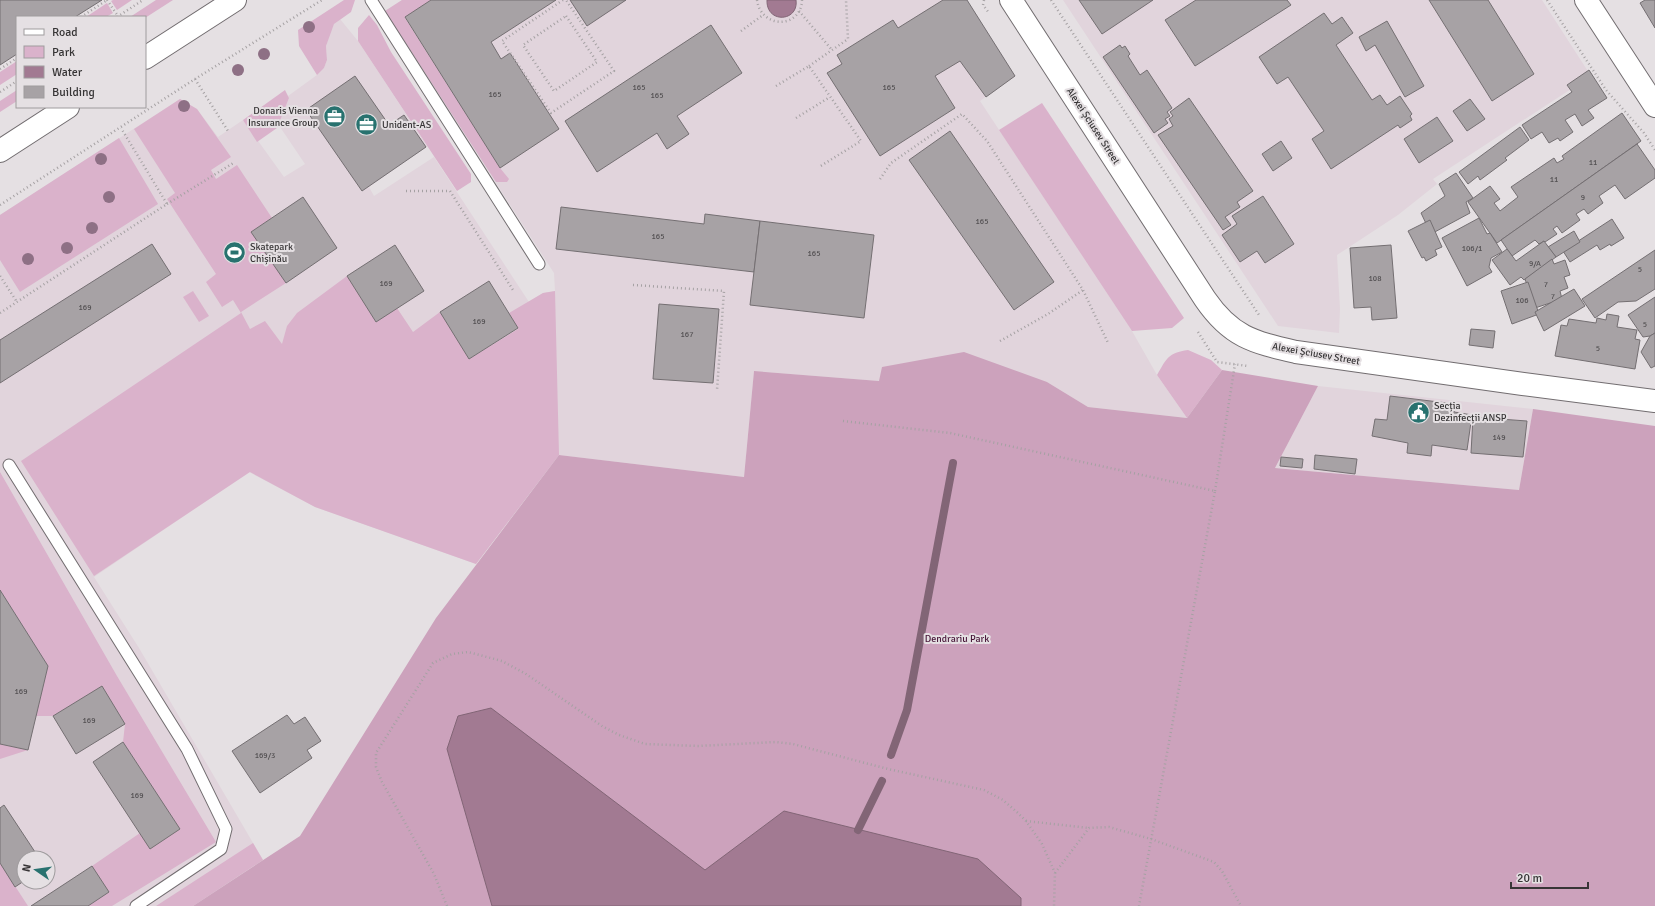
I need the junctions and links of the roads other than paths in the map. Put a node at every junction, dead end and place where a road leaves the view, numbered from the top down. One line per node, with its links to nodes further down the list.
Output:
1 (235, 0): 5 (main road)
2 (371, 0): 9 (lane)
3 (1011, 0): 10 (main road, Alexei Șciusev Street)
4 (1586, 0): 6 (main road)
5 (146, 57)
6 (1655, 106)
7 (66, 108): 8 (main road)
8 (0, 151)
9 (539, 264)
10 (1655, 401)
11 (10, 465): 12 (lane)
12 (136, 906)

